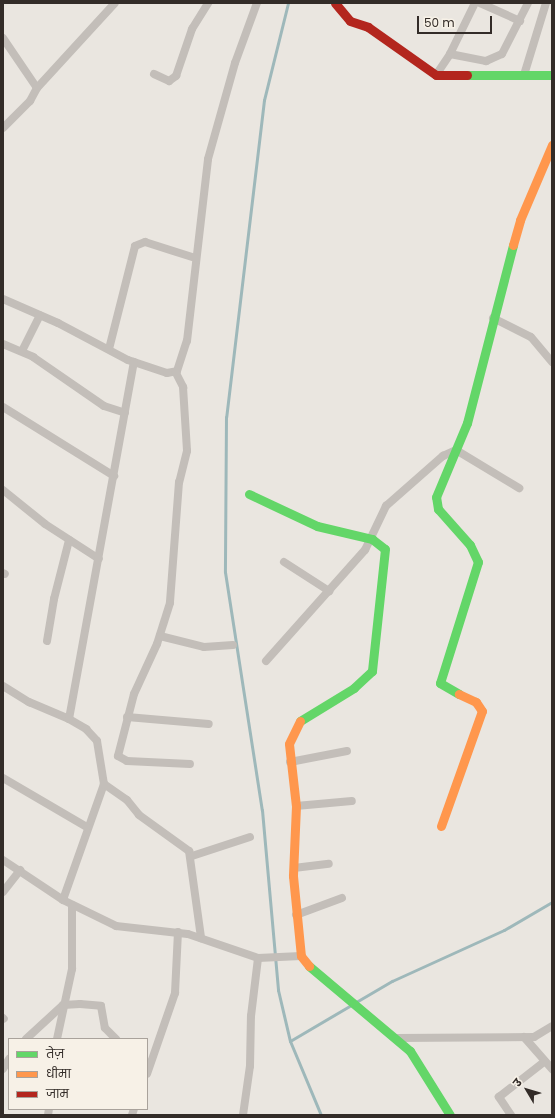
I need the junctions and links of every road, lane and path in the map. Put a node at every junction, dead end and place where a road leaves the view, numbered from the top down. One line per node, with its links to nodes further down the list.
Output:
1 (115, 3): 16 (street)
2 (208, 3): 12 (street)
3 (257, 3): 19 (street)
4 (335, 3): 13 (street)
5 (475, 3): 11 (street)
6 (480, 3): 9 (street)
7 (528, 3): 9 (street)
8 (546, 3): 14 (street)
9 (520, 21): 11 (street)
10 (3, 38): 16 (street)
11 (450, 54): 13 (street)
12 (154, 74)
13 (436, 75): 14 (street)
14 (524, 75): 15 (street)
15 (552, 75)
16 (37, 88): 17 (street)
17 (3, 128)
18 (552, 145): 22 (street)
19 (195, 258): 24 (street); 28 (street)
20 (3, 299): 21 (street)
21 (40, 315): 24 (street); 25 (street)
22 (493, 318): 27 (street); 31 (street)
23 (3, 344): 25 (street)
24 (109, 349): 26 (street)
25 (22, 351): 30 (street)
26 (134, 362): 28 (street); 30 (street)
27 (552, 362)
28 (176, 372): 41 (street)
29 (3, 407): 32 (street)
30 (125, 413): 32 (street)
31 (456, 450): 33 (street); 36 (street); 57 (street)
32 (114, 476): 38 (street)
33 (519, 488)
34 (3, 490): 37 (street)
35 (250, 494): 36 (street)
36 (372, 539): 40 (street); 50 (street)
37 (69, 540): 38 (street); 42 (street)
38 (99, 559): 47 (street)
39 (284, 562): 40 (street)
40 (329, 591): 44 (street)
41 (160, 636): 43 (street); 46 (street)
42 (47, 641)
43 (234, 645)
44 (266, 661)
45 (3, 686): 47 (street)
46 (127, 717): 48 (street); 51 (street)
47 (69, 719): 53 (street)
48 (209, 724)
49 (347, 751): 50 (street)
50 (290, 762): 55 (street)
51 (190, 764)
52 (3, 778): 56 (street)
53 (104, 784): 56 (street); 59 (street)
54 (352, 801): 55 (street)
55 (296, 806): 62 (street)
56 (87, 826): 66 (street)
57 (440, 826)
58 (250, 837): 59 (street)
59 (192, 856): 70 (street)
60 (3, 860): 63 (street)
61 (329, 864): 62 (street)
62 (294, 868): 68 (street)
63 (20, 870): 64 (street); 66 (street)
64 (3, 892)
65 (342, 898): 68 (street)
66 (64, 900): 67 (street)
67 (72, 905): 69 (street); 73 (street)
68 (296, 914): 71 (street)
69 (178, 932): 70 (street); 80 (street)
70 (201, 938): 72 (street)
71 (301, 956): 72 (street); 79 (street)
72 (258, 958): 84 (street)
73 (63, 1005): 76 (street); 77 (street); 78 (street)
74 (552, 1026): 75 (street)
75 (524, 1037): 79 (street); 81 (street)
76 (27, 1038)
77 (57, 1038)
78 (115, 1038)
79 (396, 1038): 85 (street)
80 (151, 1053): 82 (street)
81 (545, 1061): 83 (street); 86 (street)
82 (148, 1069)
83 (552, 1069)
84 (243, 1115)
85 (450, 1115)
86 (512, 1115)

